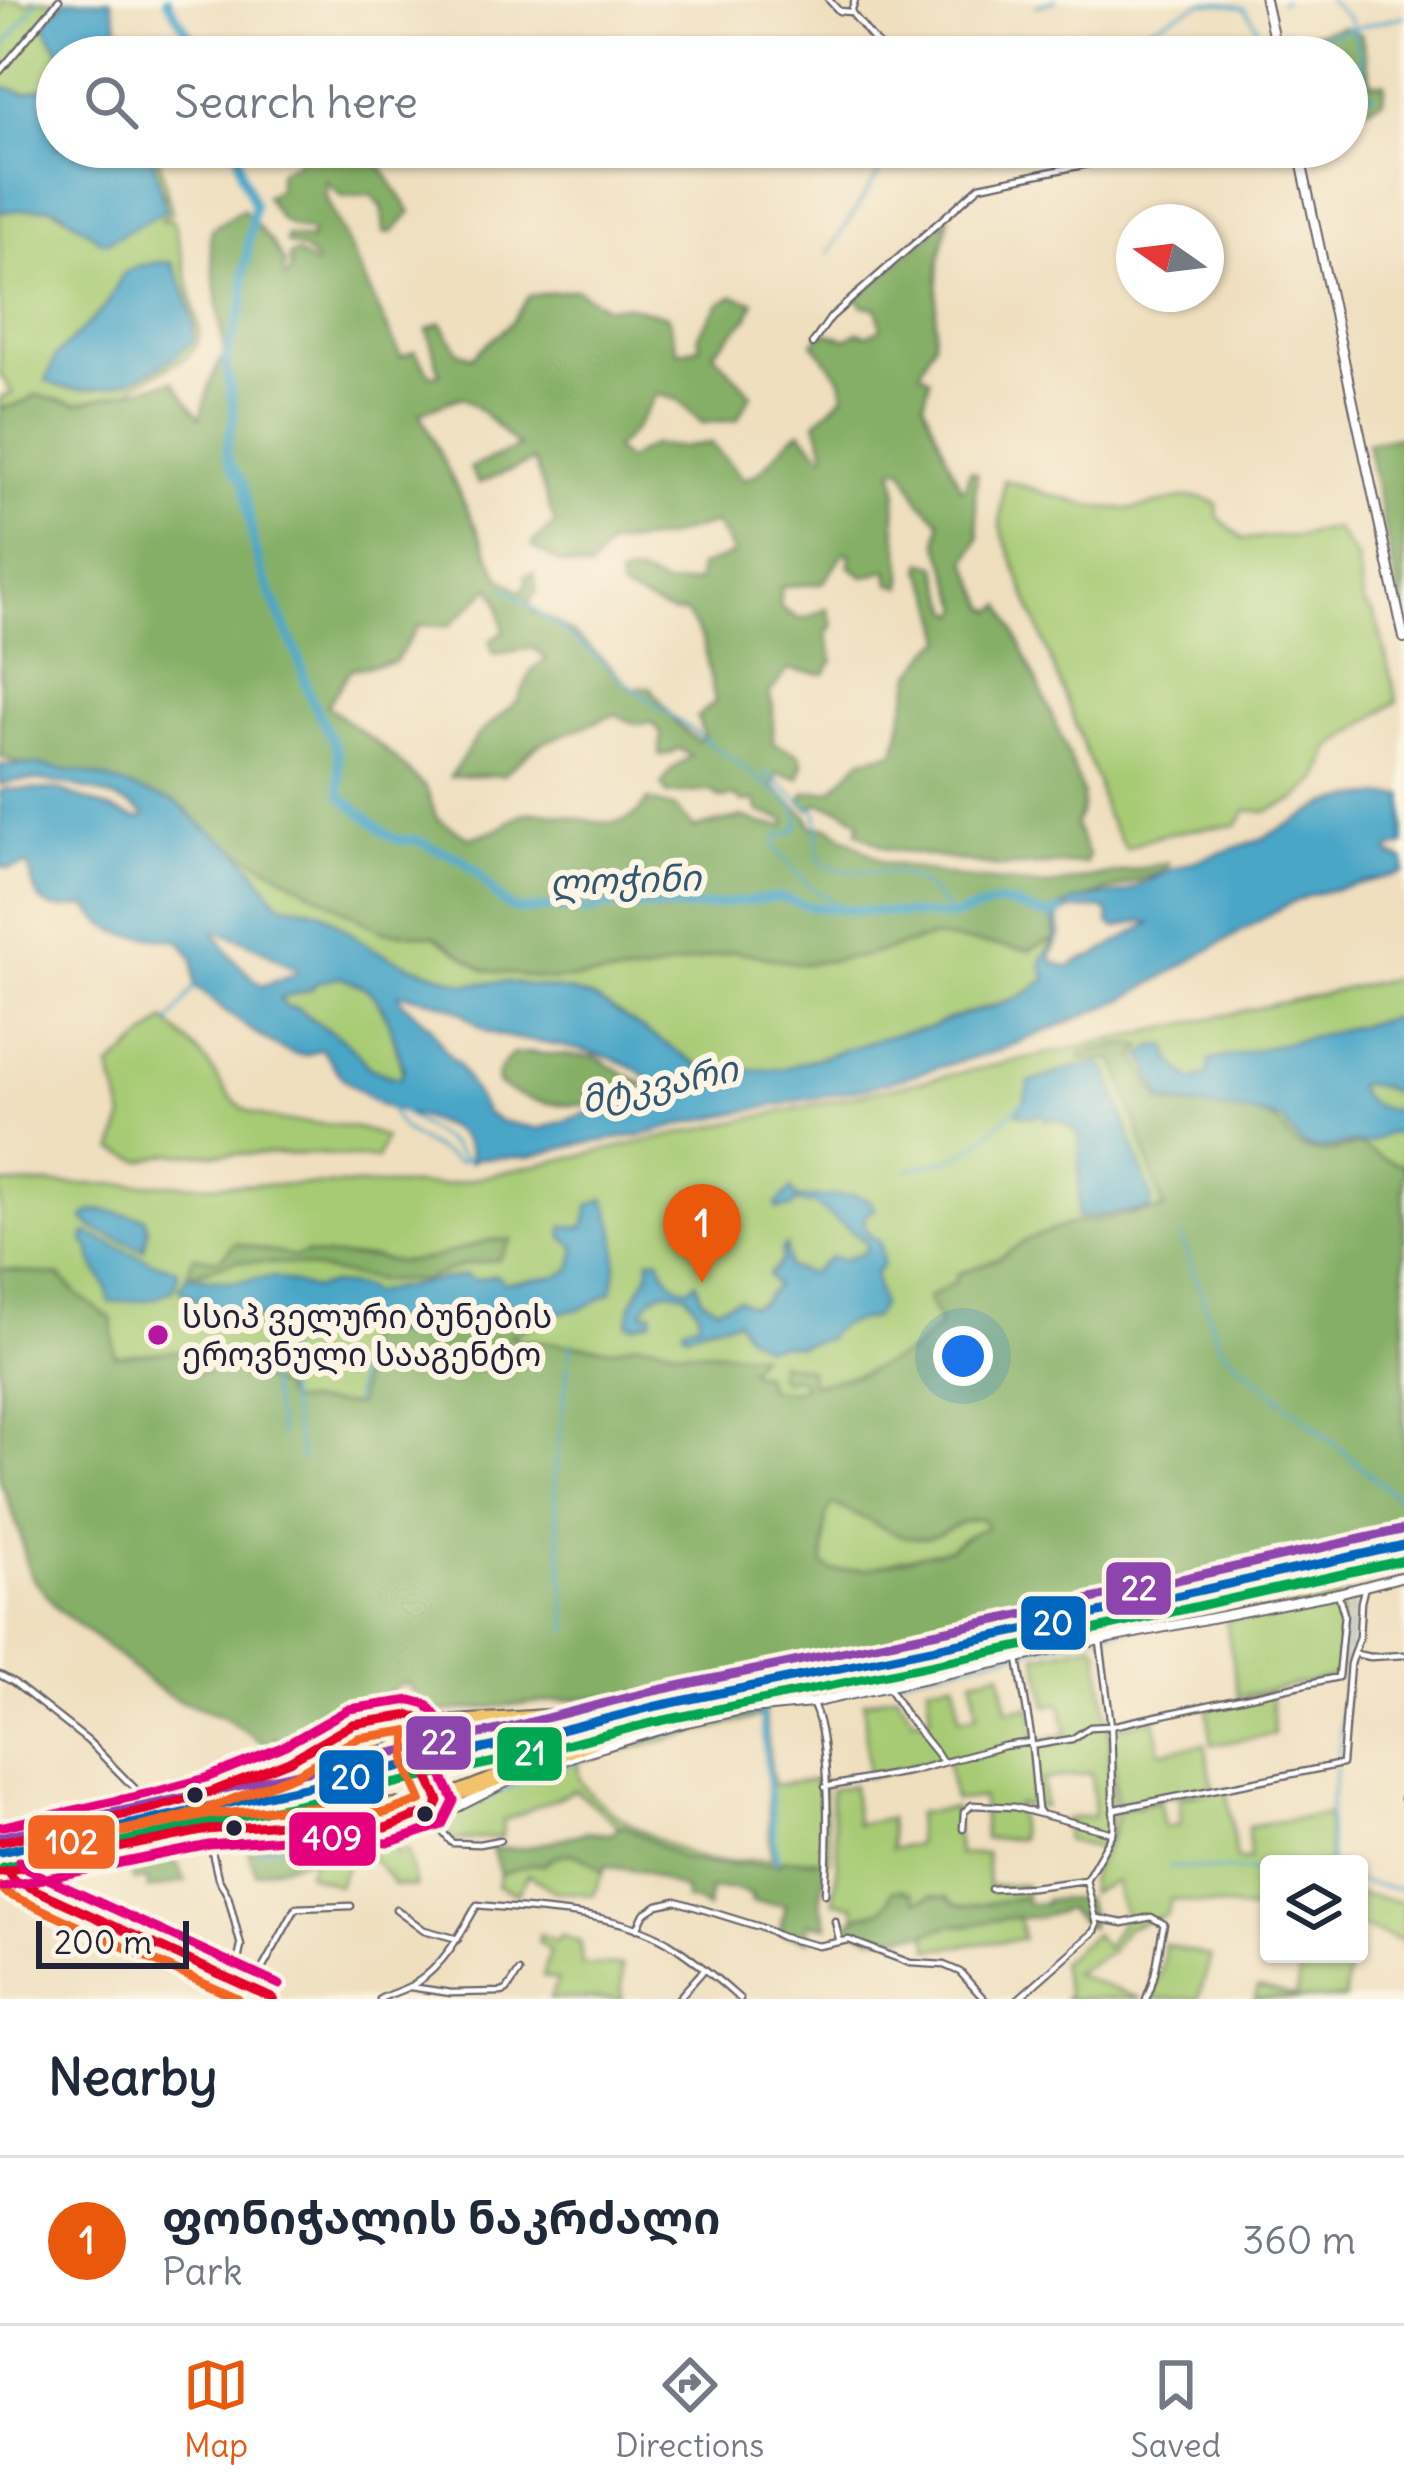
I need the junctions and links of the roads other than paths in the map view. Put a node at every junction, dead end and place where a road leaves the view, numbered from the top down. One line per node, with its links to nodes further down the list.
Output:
1 (59, 0): 8 (street)
2 (829, 0): 5 (street)
3 (855, 0): 5 (street)
4 (1265, 0): 7 (street)
5 (850, 12): 6 (street)
6 (870, 36)
7 (1273, 36)
8 (0, 70)
9 (1069, 168): 11 (street)
10 (1303, 168): 12 (street)
11 (812, 344)
12 (1404, 638)
13 (1404, 1546): 18 (highway)
14 (1404, 1556): 18 (highway)
15 (1404, 1576): 16 (street)
16 (1365, 1586): 17 (street); 20 (street)
17 (1344, 1591): 19 (street); 27 (street)
18 (1019, 1635): 26 (highway)
19 (1100, 1640): 22 (street); 27 (street)
20 (1355, 1654): 21 (street); 33 (street)
21 (1404, 1655)
22 (1018, 1659): 24 (street); 29 (street)
23 (0, 1675): 35 (street)
24 (888, 1687): 30 (street); 32 (street)
25 (814, 1707): 31 (street)
26 (655, 1712): 28 (highway); 32 (highway); 35 (highway, bridge)
27 (1111, 1726): 29 (street); 33 (street)
28 (408, 1728): 32 (street); 32 (street); 35 (highway); 35 (street)
29 (1031, 1744): 30 (street); 34 (street)
30 (943, 1762): 31 (street)
31 (826, 1786): 45 (street)
32 (430, 1806): 35 (highway); 37 (street); 39 (street)
33 (1113, 1812): 38 (street)
34 (1043, 1816): 36 (street); 38 (street)
35 (156, 1818): 40 (street); 41 (highway); 42 (highway)
36 (963, 1828)
37 (207, 1830): 42 (street); 55 (street)
38 (1113, 1833): 43 (street)
39 (500, 1840)
40 (0, 1842)
41 (0, 1852)
42 (2, 1868): 55 (street)
43 (1086, 1880): 44 (street); 48 (street)
44 (991, 1889)
45 (825, 1894)
46 (351, 1906): 57 (street)
47 (396, 1909): 51 (street)
48 (1097, 1918): 64 (street); 65 (street)
49 (835, 1921): 52 (street)
50 (637, 1929): 51 (street); 52 (street); 53 (street)
51 (458, 1939): 56 (street)
52 (839, 1941): 63 (street)
53 (704, 1970): 61 (street); 62 (street)
54 (519, 1972): 56 (street)
55 (233, 1981): 57 (street)
56 (409, 1987): 60 (street)
57 (251, 1989): 58 (street); 59 (street)
58 (245, 1999)
59 (274, 1999)
60 (380, 1999)
61 (678, 1999)
62 (740, 1999)
63 (984, 1999)
64 (1018, 1999)
65 (1146, 1999)

